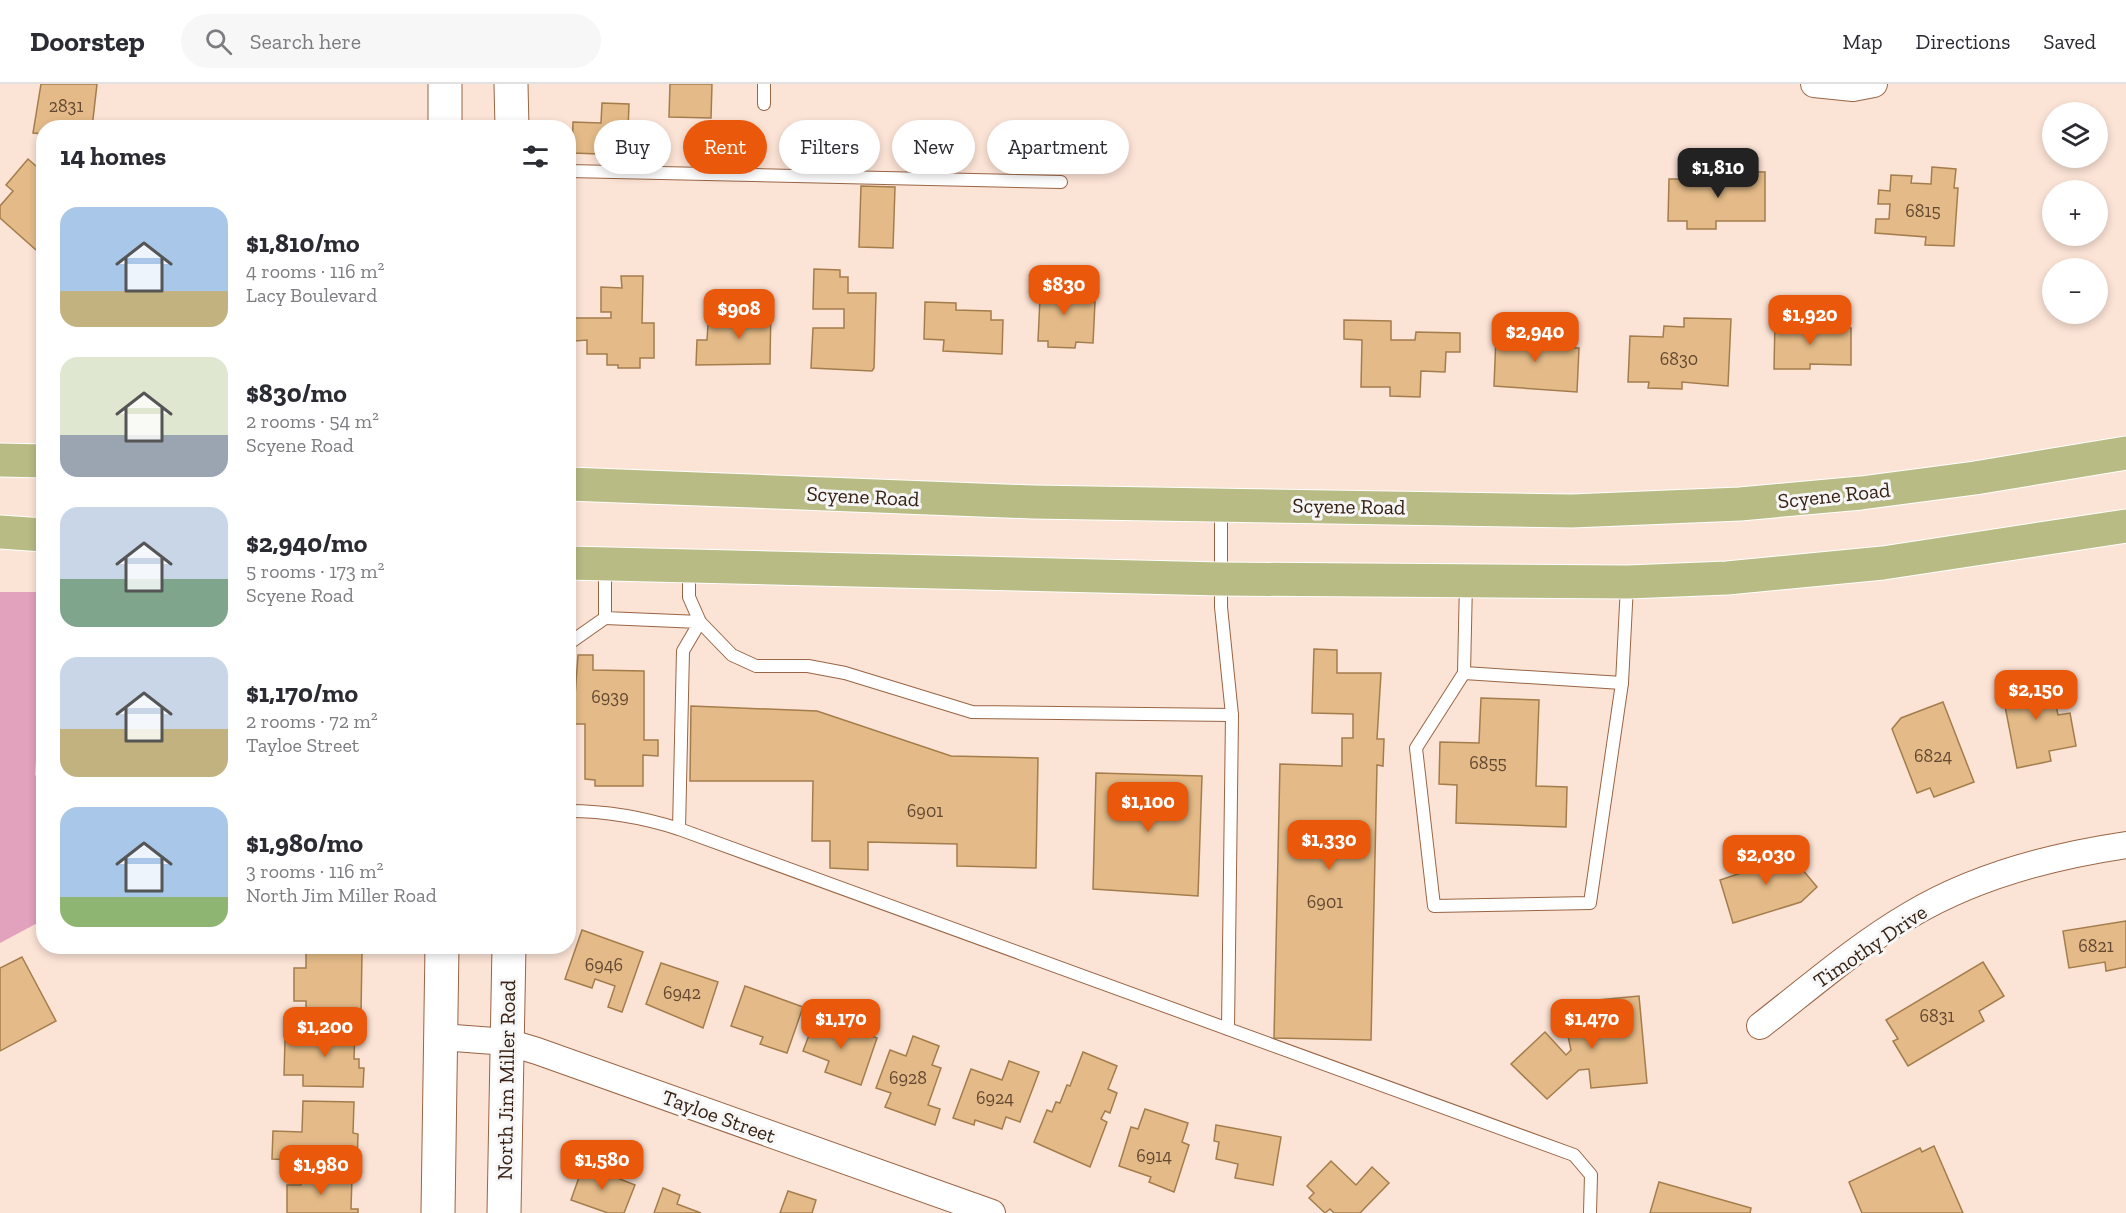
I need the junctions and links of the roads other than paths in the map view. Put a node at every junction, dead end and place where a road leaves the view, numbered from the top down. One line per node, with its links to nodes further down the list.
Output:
1 (445, 84): 7 (main road)
2 (511, 84): 8 (main road)
3 (765, 84): 6 (lane)
4 (1814, 84): 5 (street)
5 (1874, 84)
6 (764, 104)
7 (445, 120)
8 (512, 120)
9 (576, 171): 10 (lane)
10 (1061, 182)
11 (2126, 453): 15 (main road, Scyene Road)
12 (0, 460): 13 (main road)
13 (36, 461)
14 (576, 484): 15 (main road, Scyene Road)
15 (1221, 504): 22 (lane)
16 (2126, 526): 24 (main road)
17 (0, 532): 18 (main road)
18 (36, 534)
19 (576, 563): 20 (main road)
20 (605, 565): 21 (main road); 25 (lane)
21 (689, 566): 22 (main road); 26 (lane)
22 (1220, 579): 23 (main road); 30 (lane)
23 (1466, 582): 24 (main road); 28 (lane)
24 (1628, 582): 29 (lane)
25 (605, 618): 26 (lane); 27 (lane)
26 (700, 622): 30 (lane); 32 (lane)
27 (576, 638)
28 (1464, 673): 29 (lane); 29 (lane)
29 (1622, 683)
30 (1232, 715): 37 (lane)
31 (576, 811): 32 (lane)
32 (679, 829): 37 (lane)
33 (2126, 844): 36 (street, Timothy Drive)
34 (442, 954): 38 (main road)
35 (509, 954): 39 (main road, North Jim Miller Road)
36 (1760, 1026)
37 (1228, 1029): 43 (lane)
38 (441, 1037): 39 (street, Tayloe Street); 40 (main road)
39 (507, 1042): 41 (main road, North Jim Miller Road); 42 (street, Tayloe Street)
40 (438, 1213)
41 (504, 1213)
42 (992, 1213)
43 (1590, 1213)

